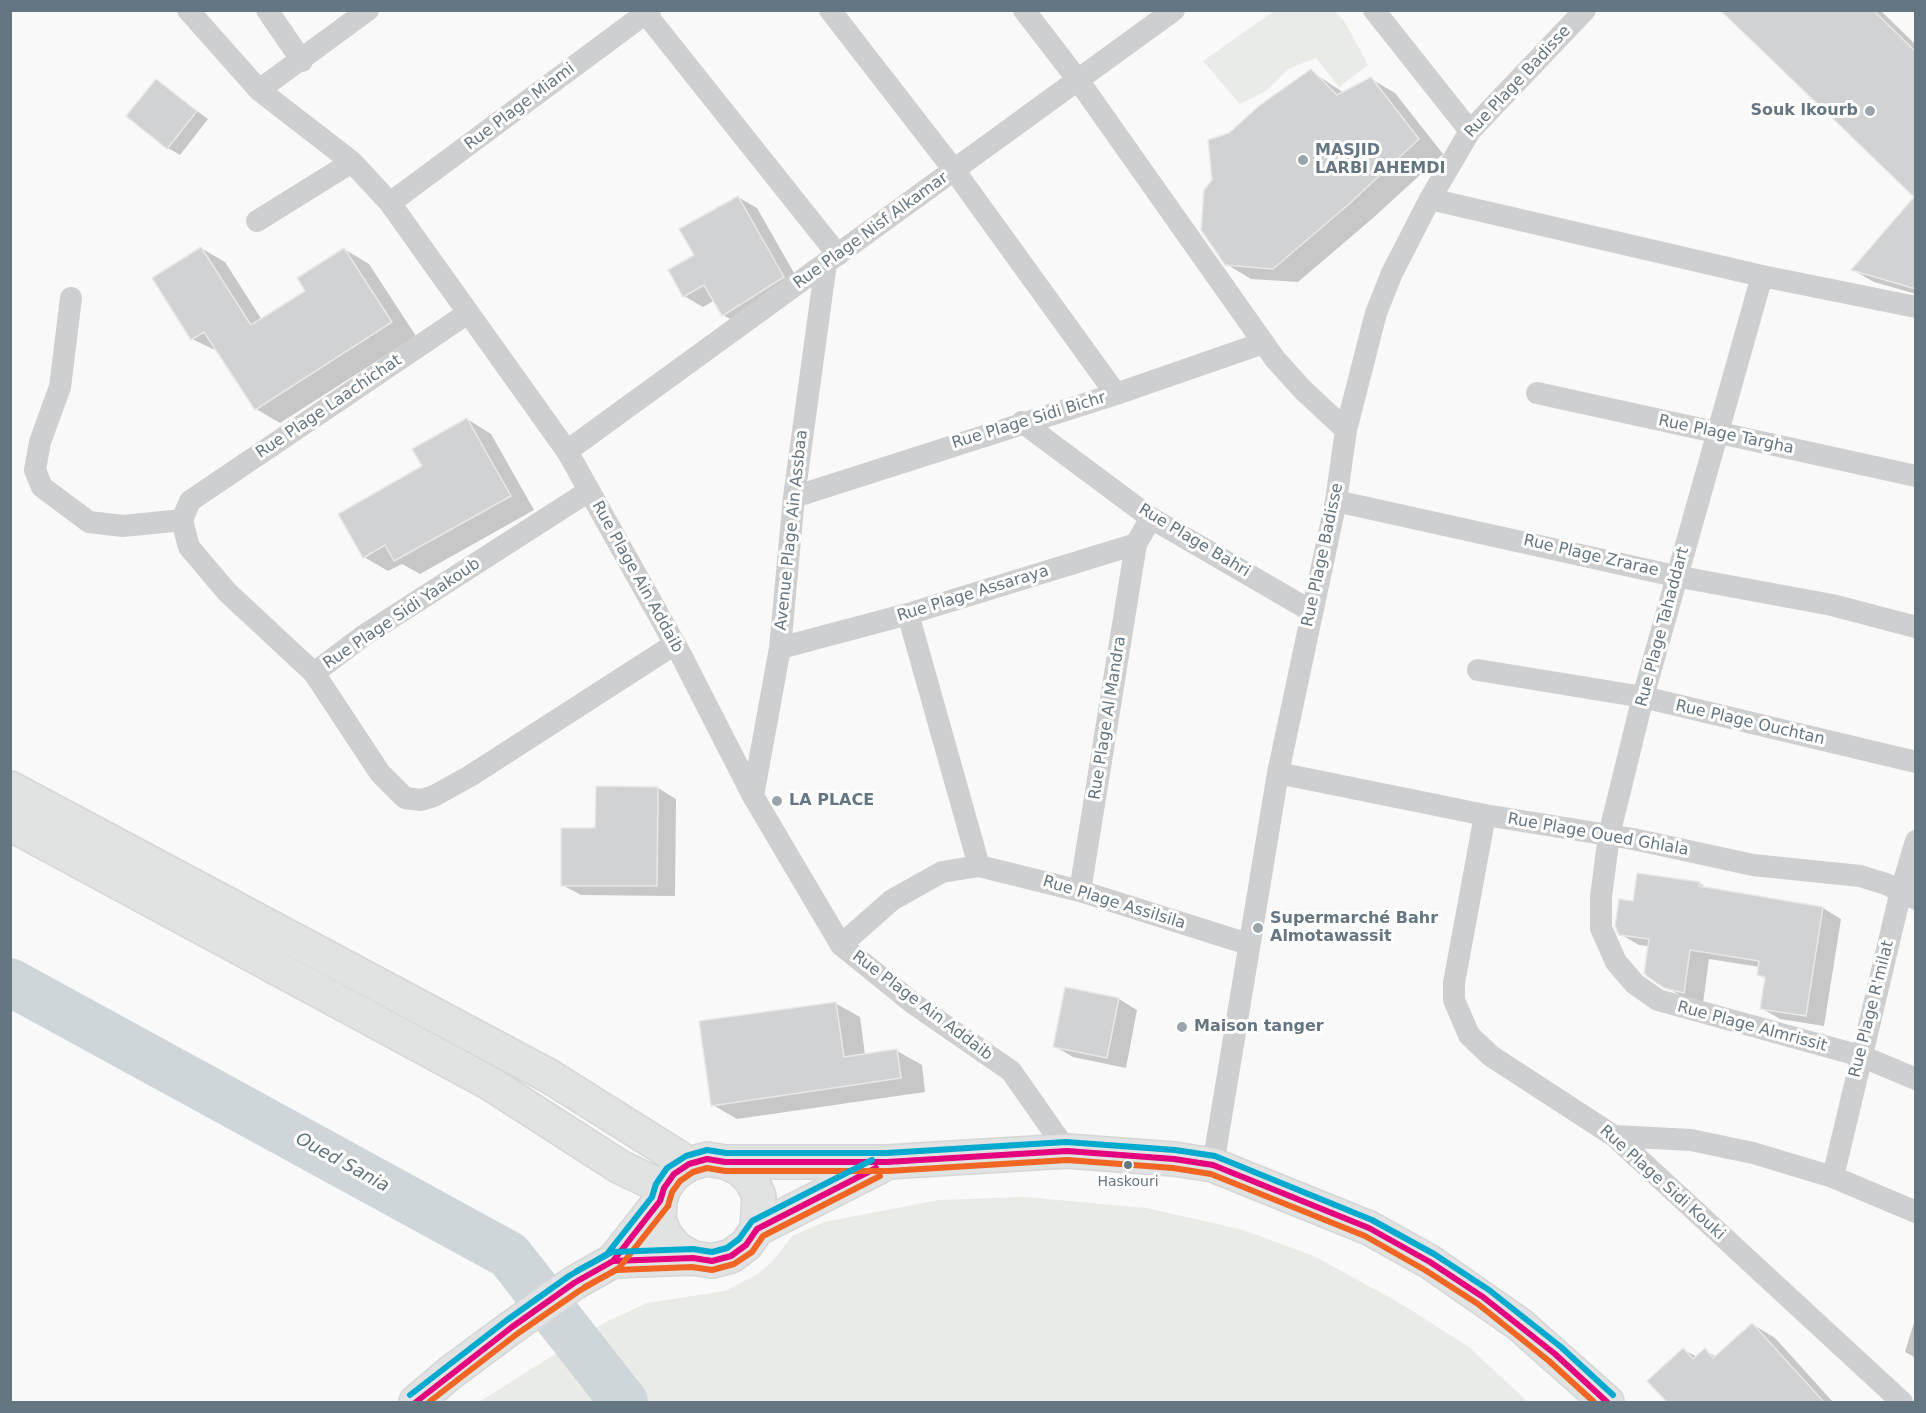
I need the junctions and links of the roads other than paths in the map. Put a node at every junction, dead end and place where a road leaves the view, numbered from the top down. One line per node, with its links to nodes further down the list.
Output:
1 (188, 10): 12 (street, Rue Plage Ain Addaib)
2 (267, 10): 10 (street)
3 (368, 10): 10 (street)
4 (830, 10): 15 (street)
5 (1024, 10): 11 (street)
6 (1174, 10): 11 (street, Rue Plage Nisf Alkamar)
7 (1374, 10): 13 (street)
8 (648, 12): 17 (street, Rue Plage Miami); 19 (street)
9 (1572, 15): 13 (street, Rue Plage Badisse)
10 (303, 61): 12 (street)
11 (1078, 80): 15 (street, Rue Plage Nisf Alkamar); 24 (street)
12 (259, 90): 14 (street, Rue Plage Ain Addaib)
13 (1470, 131): 16 (street, Rue Plage Badisse)
14 (352, 162): 17 (street, Rue Plage Ain Addaib); 18 (street)
15 (954, 170): 19 (street, Rue Plage Nisf Alkamar); 26 (street)
16 (1430, 199): 20 (street); 28 (street, Rue Plage Badisse)
17 (390, 203): 23 (street, Rue Plage Ain Addaib)
18 (257, 221)
19 (832, 259): 30 (street, Rue Plage Nisf Alkamar); 33 (street, Avenue Plage Ain Assbaa)
20 (1762, 276): 22 (street); 29 (street, Rue Plage Tahaddart)
21 (70, 298): 35 (street)
22 (1916, 307)
23 (468, 313): 30 (street, Rue Plage Ain Addaib); 35 (street, Rue Plage Laachichat)
24 (1263, 343): 26 (street, Rue Plage Sidi Bichr); 28 (street)
25 (1537, 393): 29 (street, Rue Plage Targha)
26 (1116, 394): 27 (street, Rue Plage Sidi Bichr)
27 (1022, 422): 33 (street, Rue Plage Sidi Bichr); 36 (street, Rue Plage Bahri)
28 (1346, 430): 34 (street, Rue Plage Badisse)
29 (1719, 434): 31 (street, Rue Plage Targha); 38 (street, Rue Plage Tahaddart)
30 (567, 451): 32 (street, Rue Plage Ain Addaib)
31 (1916, 476)
32 (589, 491): 42 (street, Rue Plage Ain Addaib); 45 (street, Rue Plage Sidi Yaakoub)
33 (794, 497): 43 (street, Avenue Plage Ain Assbaa)
34 (1336, 501): 38 (street, Rue Plage Zrarae); 39 (street, Rue Plage Badisse)
35 (186, 510): 45 (street, Rue Plage Sidi Yaakoub)
36 (1151, 518): 37 (street); 39 (street, Rue Plage Bahri)
37 (1136, 544): 40 (street, Rue Plage Assaraya); 56 (street, Rue Plage Al Mandra)
38 (1675, 576): 41 (street, Rue Plage Zrarae); 46 (street, Rue Plage Tahaddart)
39 (1311, 611): 48 (street, Rue Plage Badisse)
40 (908, 614): 43 (street, Rue Plage Assaraya); 55 (street)
41 (1916, 627)
42 (675, 644): 45 (street); 50 (street, Rue Plage Ain Addaib)
43 (780, 648): 50 (street, Avenue Plage Ain Assbaa)
44 (1478, 670): 46 (street, Rue Plage Ouchtan)
45 (314, 673)
46 (1643, 698): 47 (street, Rue Plage Ouchtan); 53 (street, Rue Plage Tahaddart)
47 (1916, 762)
48 (1278, 773): 51 (street, Rue Plage Oued Ghlala); 58 (street, Rue Plage Badisse)
49 (10, 788): 67 (main road)
50 (753, 796): 59 (street, Rue Plage Ain Addaib)
51 (1485, 815): 53 (street, Rue Plage Oued Ghlala); 63 (street, Rue Plage Sidi Kouki)
52 (10, 824): 70 (main road)
53 (1609, 835): 57 (street, Rue Plage Oued Ghlala); 60 (street, Rue Plage Tahaddart)
54 (1916, 841): 57 (street, Rue Plage R'milat)
55 (979, 866): 56 (street, Rue Plage Assilsila); 59 (street, Rue Plage Assilsila)
56 (1080, 891): 58 (street, Rue Plage Assilsila)
57 (1908, 895): 61 (street, Rue Plage R'milat)
58 (1248, 944): 68 (street, Rue Plage Badisse)
59 (841, 945): 64 (street, Rue Plage Ain Addaib)
60 (1628, 977): 61 (street, Rue Plage Almrissit)
61 (1861, 1056): 62 (street, Rue Plage Almrissit); 69 (street, Rue Plage R'milat)
62 (1916, 1079)
63 (1614, 1136): 69 (street); 77 (street, Rue Plage Sidi Kouki)
64 (1067, 1151): 66 (main road); 68 (main road)
65 (726, 1162): 66 (main road); 67 (main road); 72 (main road)
66 (887, 1162): 72 (main road)
67 (689, 1164): 70 (main road)
68 (1213, 1165): 76 (main road)
69 (1833, 1177): 71 (street)
70 (662, 1194): 73 (main road); 74 (main road)
71 (1916, 1212)
72 (757, 1229): 73 (main road)
73 (693, 1258): 74 (main road)
74 (613, 1261): 75 (main road)
75 (416, 1402)
76 (1606, 1402)
77 (1902, 1402)

